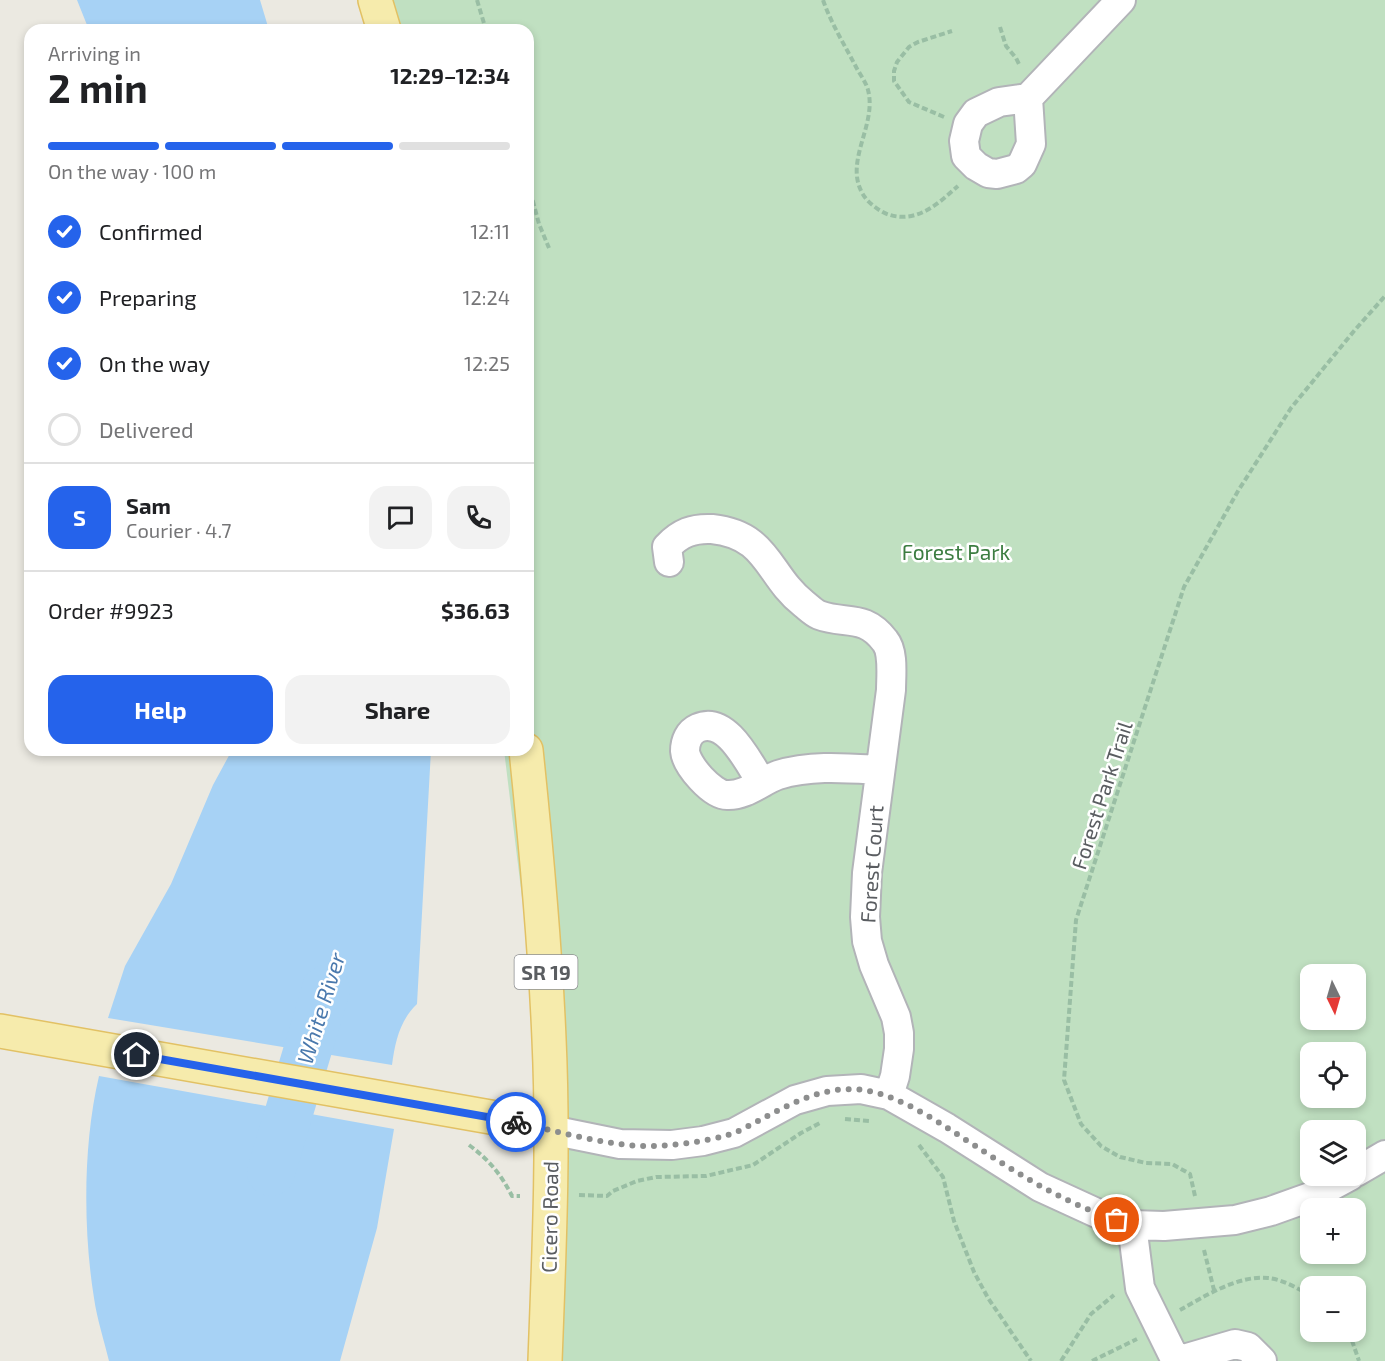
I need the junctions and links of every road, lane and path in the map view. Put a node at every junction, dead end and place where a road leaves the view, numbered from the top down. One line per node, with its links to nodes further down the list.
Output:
1 (375, 0): 5 (main road)
2 (477, 0): 6 (path)
3 (823, 0): 10 (path)
4 (1121, 0): 8 (street)
5 (382, 24)
6 (484, 24)
7 (952, 30): 9 (path)
8 (1028, 98)
9 (950, 120)
10 (961, 183)
11 (534, 205): 12 (path)
12 (549, 248)
13 (1385, 296): 30 (path, Forest Park Trail)
14 (669, 562): 16 (street, Forest Court)
15 (527, 756): 24 (main road, Cicero Road / SR 19)
16 (879, 770): 17 (street); 19 (street, Forest Court)
17 (762, 783)
18 (0, 1031): 23 (main road)
19 (889, 1095): 24 (street); 31 (street)
20 (830, 1119): 29 (path)
21 (842, 1119): 22 (path)
22 (876, 1122)
23 (459, 1125): 24 (main road); 29 (path)
24 (551, 1130): 29 (main road, Cicero Road / SR 19)
25 (915, 1140): 38 (path)
26 (1385, 1155): 27 (street)
27 (1366, 1166)
28 (1332, 1186): 30 (street)
29 (551, 1195): 37 (main road, Cicero Road / SR 19)
30 (1199, 1223): 31 (street); 33 (path, Forest Park Trail)
31 (1132, 1226): 32 (street)
32 (1140, 1288): 35 (street); 39 (path)
33 (1214, 1290): 34 (path); 35 (path)
34 (1300, 1290)
35 (1157, 1323): 40 (path); 41 (street)
36 (1352, 1342): 43 (path)
37 (544, 1361)
38 (1031, 1361)
39 (1061, 1361)
40 (1092, 1361)
41 (1176, 1361): 42 (street)
42 (1262, 1361)
43 (1359, 1361)

